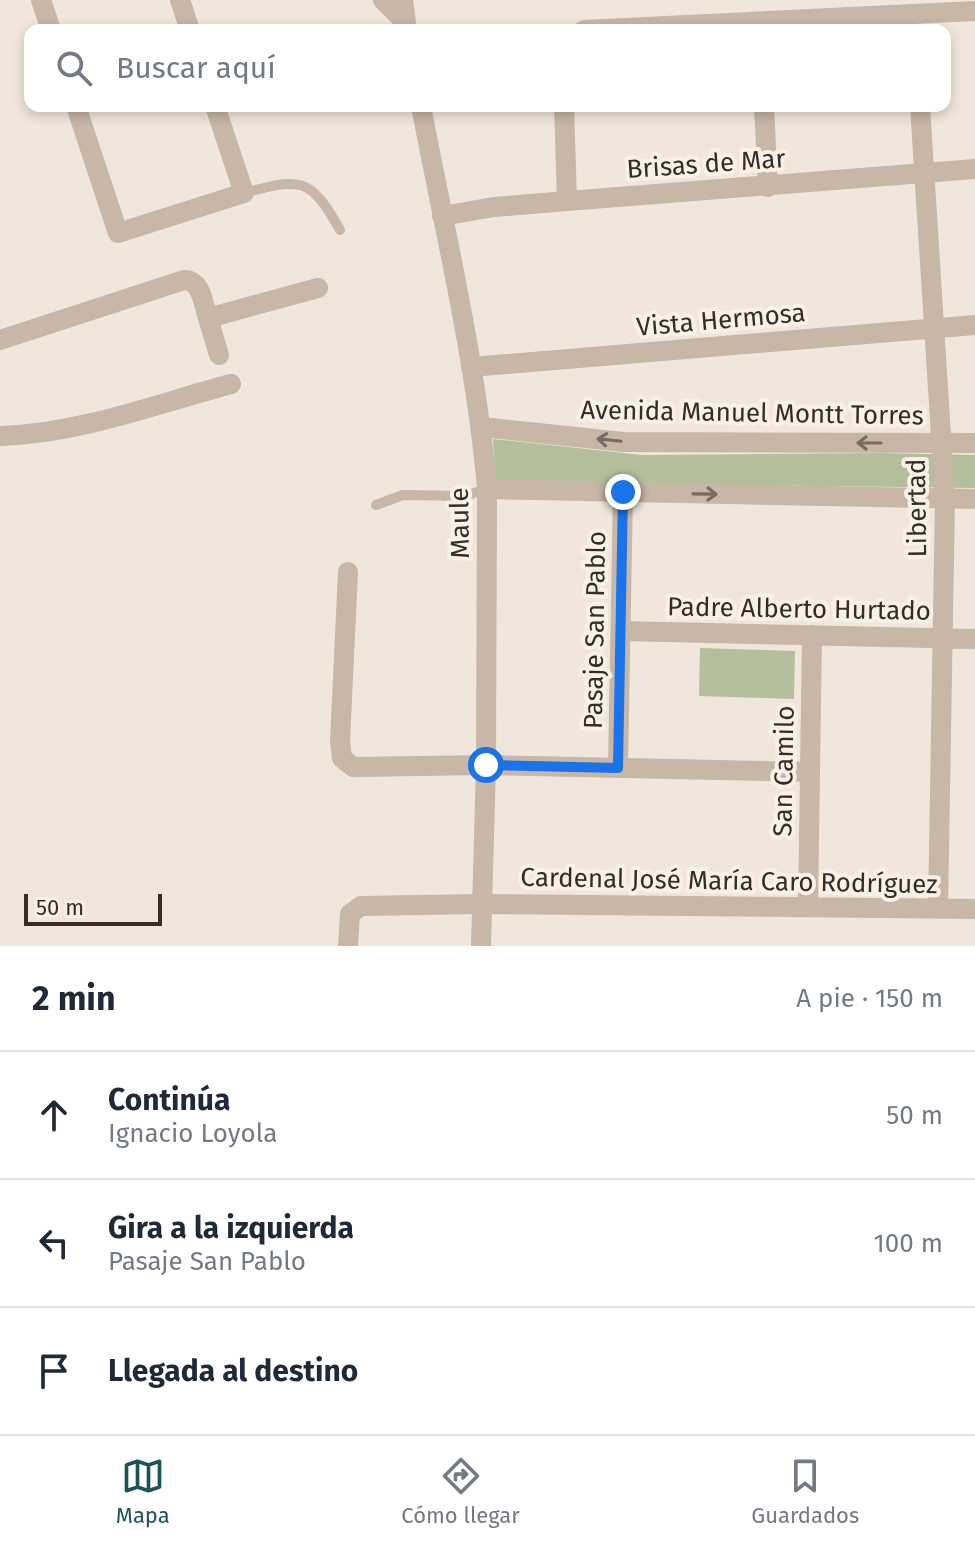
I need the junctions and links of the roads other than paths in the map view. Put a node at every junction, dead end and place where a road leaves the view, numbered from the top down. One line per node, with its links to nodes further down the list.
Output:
1 (41, 0): 7 (street)
2 (180, 0): 8 (street)
3 (383, 0): 9 (street)
4 (403, 0): 10 (street)
5 (975, 11): 6 (street)
6 (916, 15): 11 (street)
7 (49, 24)
8 (188, 24)
9 (403, 24)
10 (406, 24)
11 (788, 24)
12 (78, 112): 21 (street)
13 (217, 112): 21 (street)
14 (422, 112): 23 (street, Maule)
15 (564, 112): 22 (street)
16 (764, 112): 20 (street)
17 (920, 112): 19 (street, Libertad)
18 (975, 169): 19 (street, Brisas de Mar)
19 (923, 171): 20 (street, Brisas de Mar); 28 (street, Libertad)
20 (768, 187): 22 (street, Brisas de Mar)
21 (244, 193): 24 (lane)
22 (567, 201): 23 (street, Brisas de Mar)
23 (442, 216): 31 (street, Maule)
24 (340, 230)
25 (318, 288): 26 (street)
26 (208, 318): 29 (street); 30 (street)
27 (975, 325): 28 (street, Vista Hermosa)
28 (934, 327): 31 (street, Vista Hermosa); 35 (street, Libertad)
29 (0, 340)
30 (219, 355)
31 (471, 367): 33 (street, Maule)
32 (231, 384): 34 (street)
33 (481, 427): 35 (street, Avenida Manuel Montt Torres, one-way to 33); 37 (street, Maule)
34 (0, 436)
35 (941, 443): 36 (street, Avenida Manuel Montt Torres); 39 (street, Libertad)
36 (975, 443)
37 (487, 489): 38 (street); 41 (lane); 47 (street, Maule)
38 (623, 492): 39 (street, one-way to 39); 43 (street, Pasaje San Pablo)
39 (945, 498): 40 (street); 45 (street, Libertad)
40 (975, 499)
41 (376, 505)
42 (348, 572): 47 (street)
43 (621, 631): 44 (street, Padre Alberto Hurtado); 48 (street, Pasaje San Pablo)
44 (812, 635): 45 (street, Padre Alberto Hurtado); 49 (street, San Camilo)
45 (943, 638): 46 (street, Padre Alberto Hurtado); 52 (street, Libertad)
46 (975, 639)
47 (486, 765): 48 (street); 50 (street, Maule)
48 (618, 768): 49 (street)
49 (809, 772): 51 (street, San Camilo)
50 (482, 904): 51 (street, Cardenal José María Caro Rodríguez); 54 (street, Cardenal José María Caro Rodríguez); 55 (street, Maule)
51 (808, 907): 52 (street, Cardenal José María Caro Rodríguez)
52 (938, 909): 53 (street, Cardenal José María Caro Rodríguez)
53 (975, 909)
54 (348, 946)
55 (481, 946)

